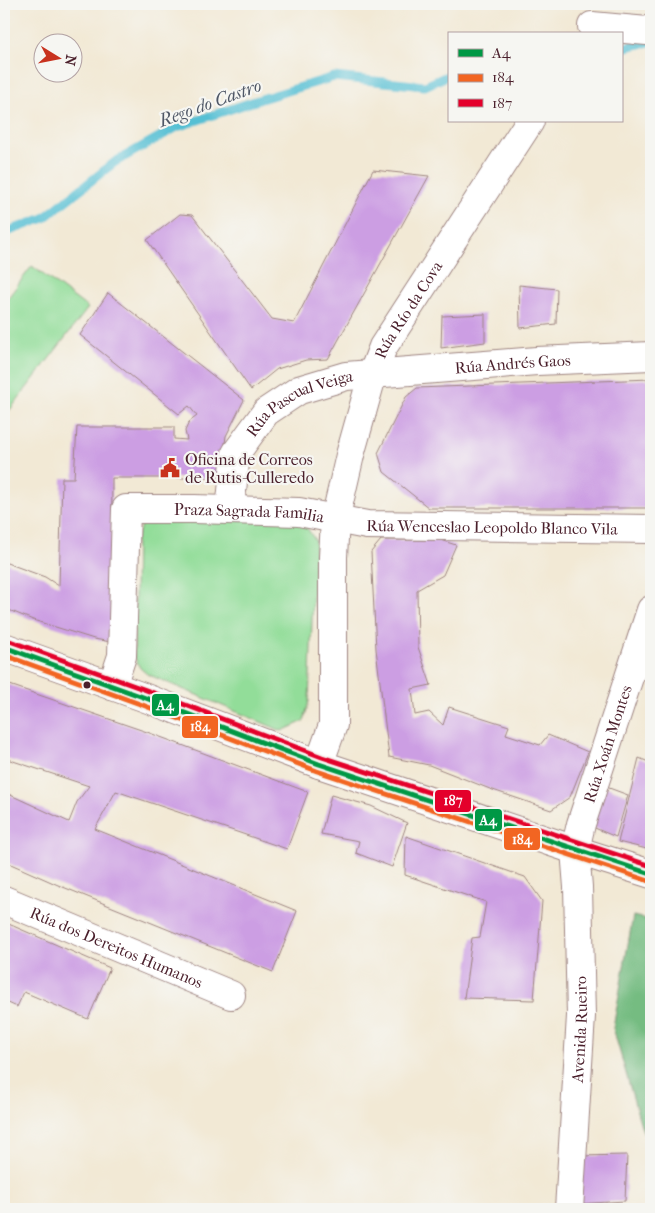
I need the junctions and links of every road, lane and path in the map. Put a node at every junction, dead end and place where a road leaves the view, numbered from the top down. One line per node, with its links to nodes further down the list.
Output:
1 (591, 21): 2 (main road)
2 (651, 29)
3 (529, 122): 5 (main road, Rúa Río da Cova)
4 (651, 356): 5 (main road, Rúa Andrés Gaos)
5 (373, 373): 6 (main road, Rúa Pascual Veiga); 7 (main road, Rúa Río da Cova)
6 (230, 510): 7 (main road, Praza Sagrada Familia); 11 (main road, Praza Sagrada Familia)
7 (335, 520): 8 (main road, Rúa Wenceslao Leopoldo Blanco Vila); 12 (main road, Praza Sagrada Familia)
8 (651, 529)
9 (651, 610): 13 (main road, Rúa Xoán Montes)
10 (4, 648): 11 (main road)
11 (112, 686): 12 (main road)
12 (319, 764): 13 (main road)
13 (575, 850): 14 (main road); 17 (main road, Avenida Rueiro)
14 (651, 874)
15 (4, 900): 16 (main road, Rúa dos Dereitos Humanos)
16 (231, 995)
17 (569, 1209)

